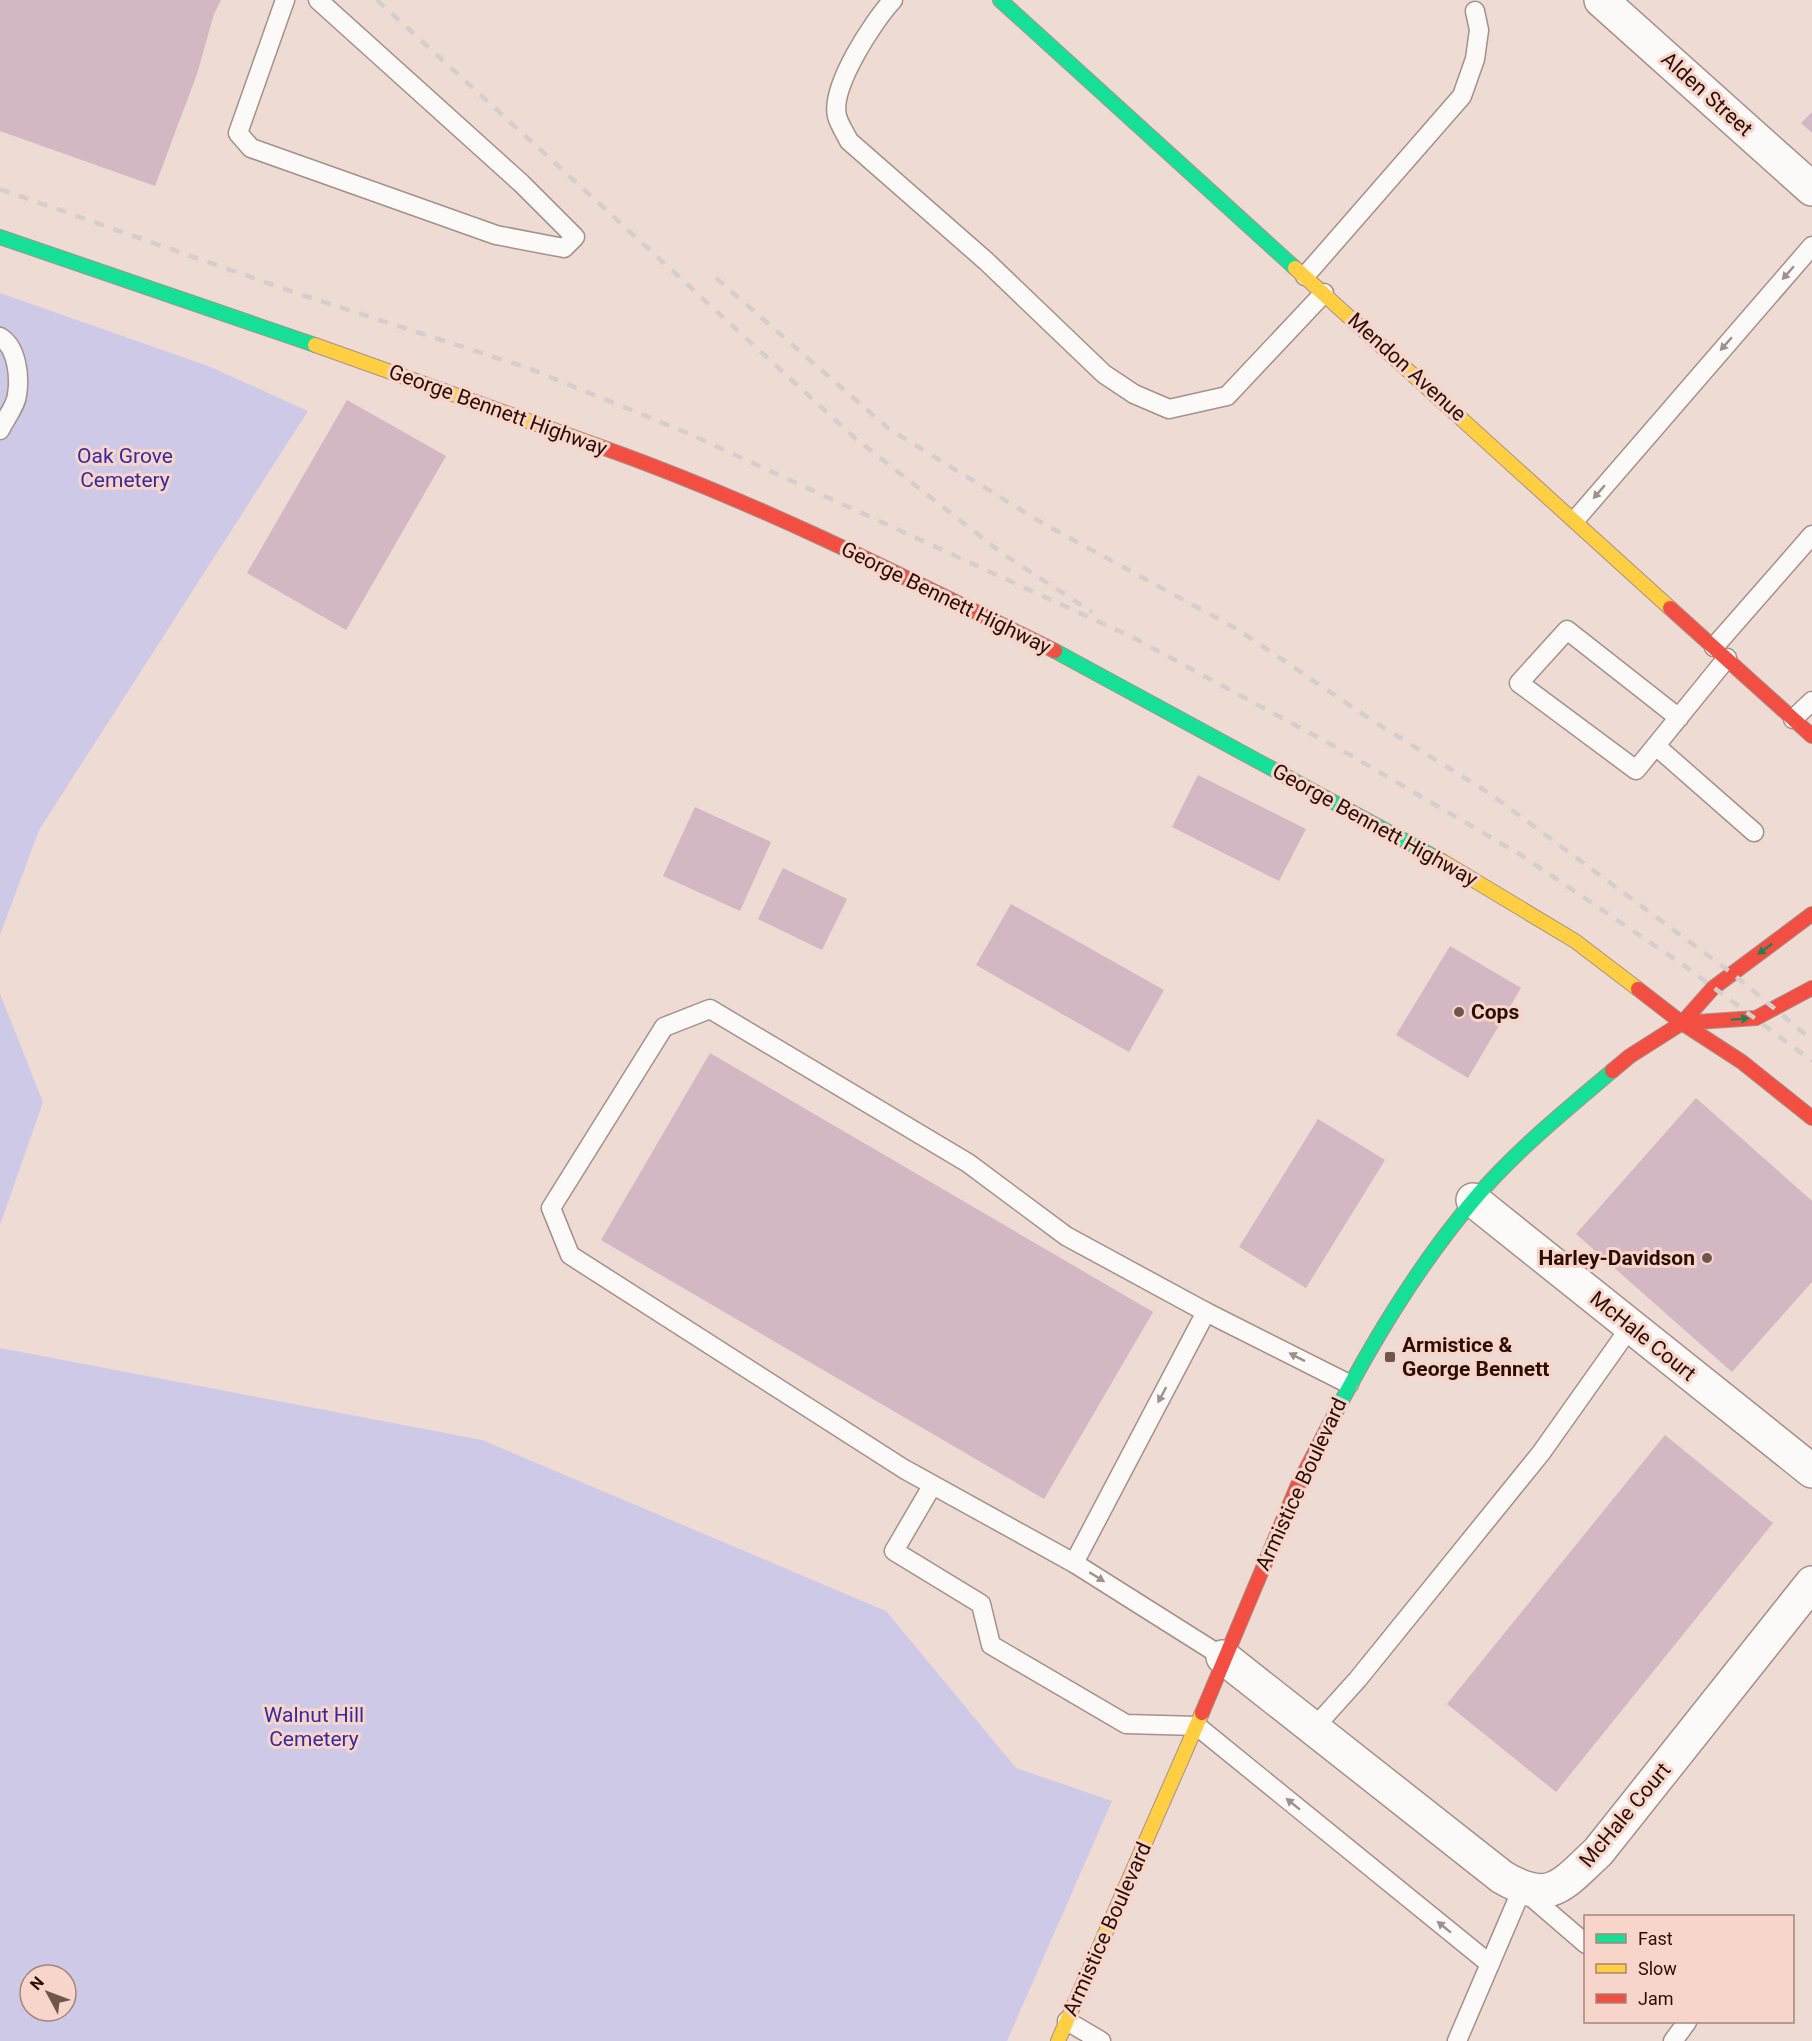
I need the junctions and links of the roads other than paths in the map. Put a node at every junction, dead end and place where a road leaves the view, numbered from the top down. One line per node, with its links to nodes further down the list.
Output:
1 (285, 0): 2 (lane)
2 (318, 0)
3 (893, 0): 11 (lane)
4 (1000, 0): 10 (main road, Mendon Avenue)
5 (1601, 0): 7 (street, Alden Street)
6 (1475, 11): 10 (lane)
7 (1812, 189)
8 (0, 237): 25 (main road, George Bennett Highway)
9 (1812, 246): 14 (lane, one-way to 14)
10 (1305, 276): 11 (main road, Mendon Avenue)
11 (1324, 293): 14 (main road, Mendon Avenue)
12 (0, 337): 13 (lane)
13 (0, 430)
14 (1576, 519): 16 (main road, Mendon Avenue)
15 (1812, 535): 16 (lane)
16 (1721, 652): 18 (lane); 19 (main road, Mendon Avenue)
17 (1812, 701): 19 (lane)
18 (1679, 718): 21 (lane); 21 (lane)
19 (1793, 719): 20 (main road, Mendon Avenue)
20 (1812, 736)
21 (1656, 746): 22 (lane)
22 (1754, 832)
23 (1812, 914): 25 (main road, Armistice Boulevard, one-way to 25)
24 (1812, 988): 25 (main road, Armistice Boulevard, one-way to 24)
25 (1682, 1023): 26 (main road, George Bennett Highway); 27 (main road, Armistice Boulevard)
26 (1812, 1118)
27 (1473, 1200): 29 (street, McHale Court); 30 (main road, Armistice Boulevard)
28 (1206, 1312): 30 (lane, one-way to 28); 32 (lane); 33 (lane, one-way to 33)
29 (1631, 1326): 31 (street, McHale Court); 37 (lane)
30 (1349, 1384): 35 (main road, Armistice Boulevard)
31 (1812, 1472)
32 (932, 1486): 33 (lane); 36 (lane)
33 (1074, 1563): 35 (lane, one-way to 35)
34 (1812, 1583): 38 (street, McHale Court)
35 (1223, 1657): 36 (main road, Armistice Boulevard); 37 (street)
36 (1197, 1726): 40 (lane, one-way to 36); 41 (main road, Armistice Boulevard)
37 (1313, 1729): 38 (street)
38 (1522, 1889): 39 (lane); 40 (lane)
39 (1584, 1942)
40 (1490, 1964): 45 (lane)
41 (1067, 2021): 43 (main road, Armistice Boulevard); 44 (lane)
42 (1686, 2023): 46 (lane)
43 (1058, 2041)
44 (1101, 2041)
45 (1457, 2041)
46 (1673, 2041)

